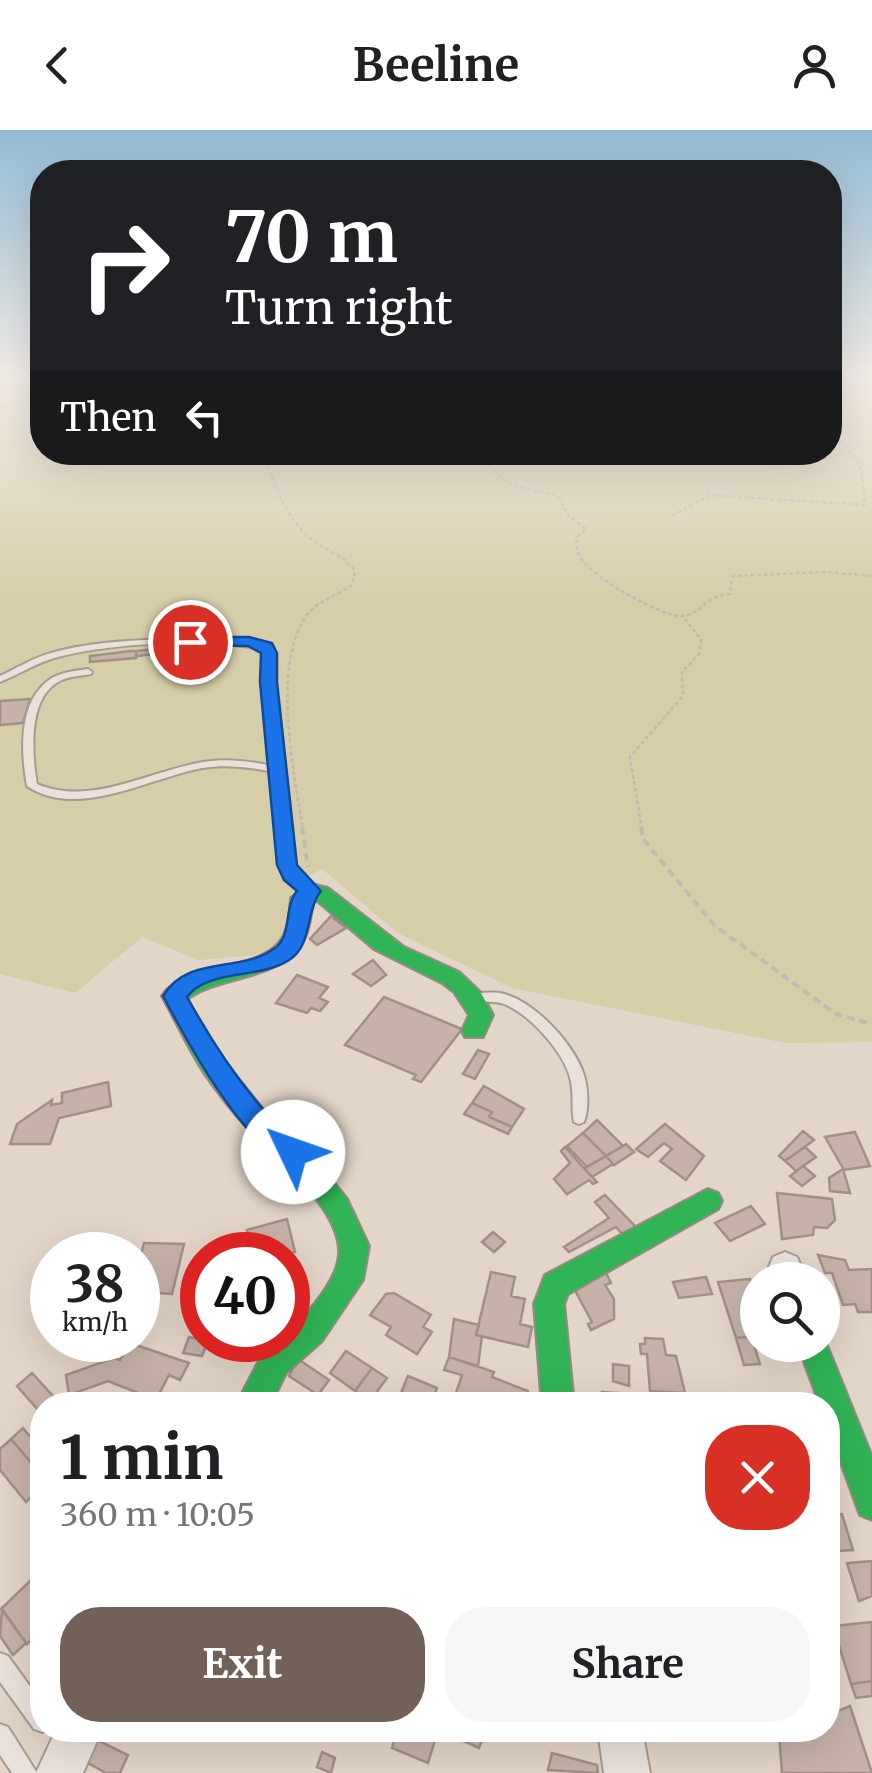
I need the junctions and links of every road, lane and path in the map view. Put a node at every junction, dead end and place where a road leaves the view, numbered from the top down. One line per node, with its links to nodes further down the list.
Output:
1 (849, 452): 4 (path)
2 (267, 465): 10 (path)
3 (489, 465): 6 (path)
4 (672, 516)
5 (872, 576): 6 (path)
6 (683, 616): 12 (path)
7 (88, 672): 9 (lane)
8 (0, 679): 9 (lane)
9 (276, 770): 10 (lane)
10 (310, 891): 11 (street); 17 (street)
11 (474, 998): 13 (street); 14 (lane)
12 (872, 1024)
13 (474, 1030)
14 (579, 1118)
15 (708, 1201): 18 (street)
16 (820, 1362): 19 (street)
17 (259, 1392)
18 (557, 1392)
19 (831, 1392)
20 (840, 1416): 21 (street)
21 (872, 1503)
22 (0, 1664): 23 (lane)
23 (30, 1702)
24 (0, 1735): 26 (lane)
25 (622, 1742): 27 (street)
26 (26, 1773)
27 (627, 1773)

